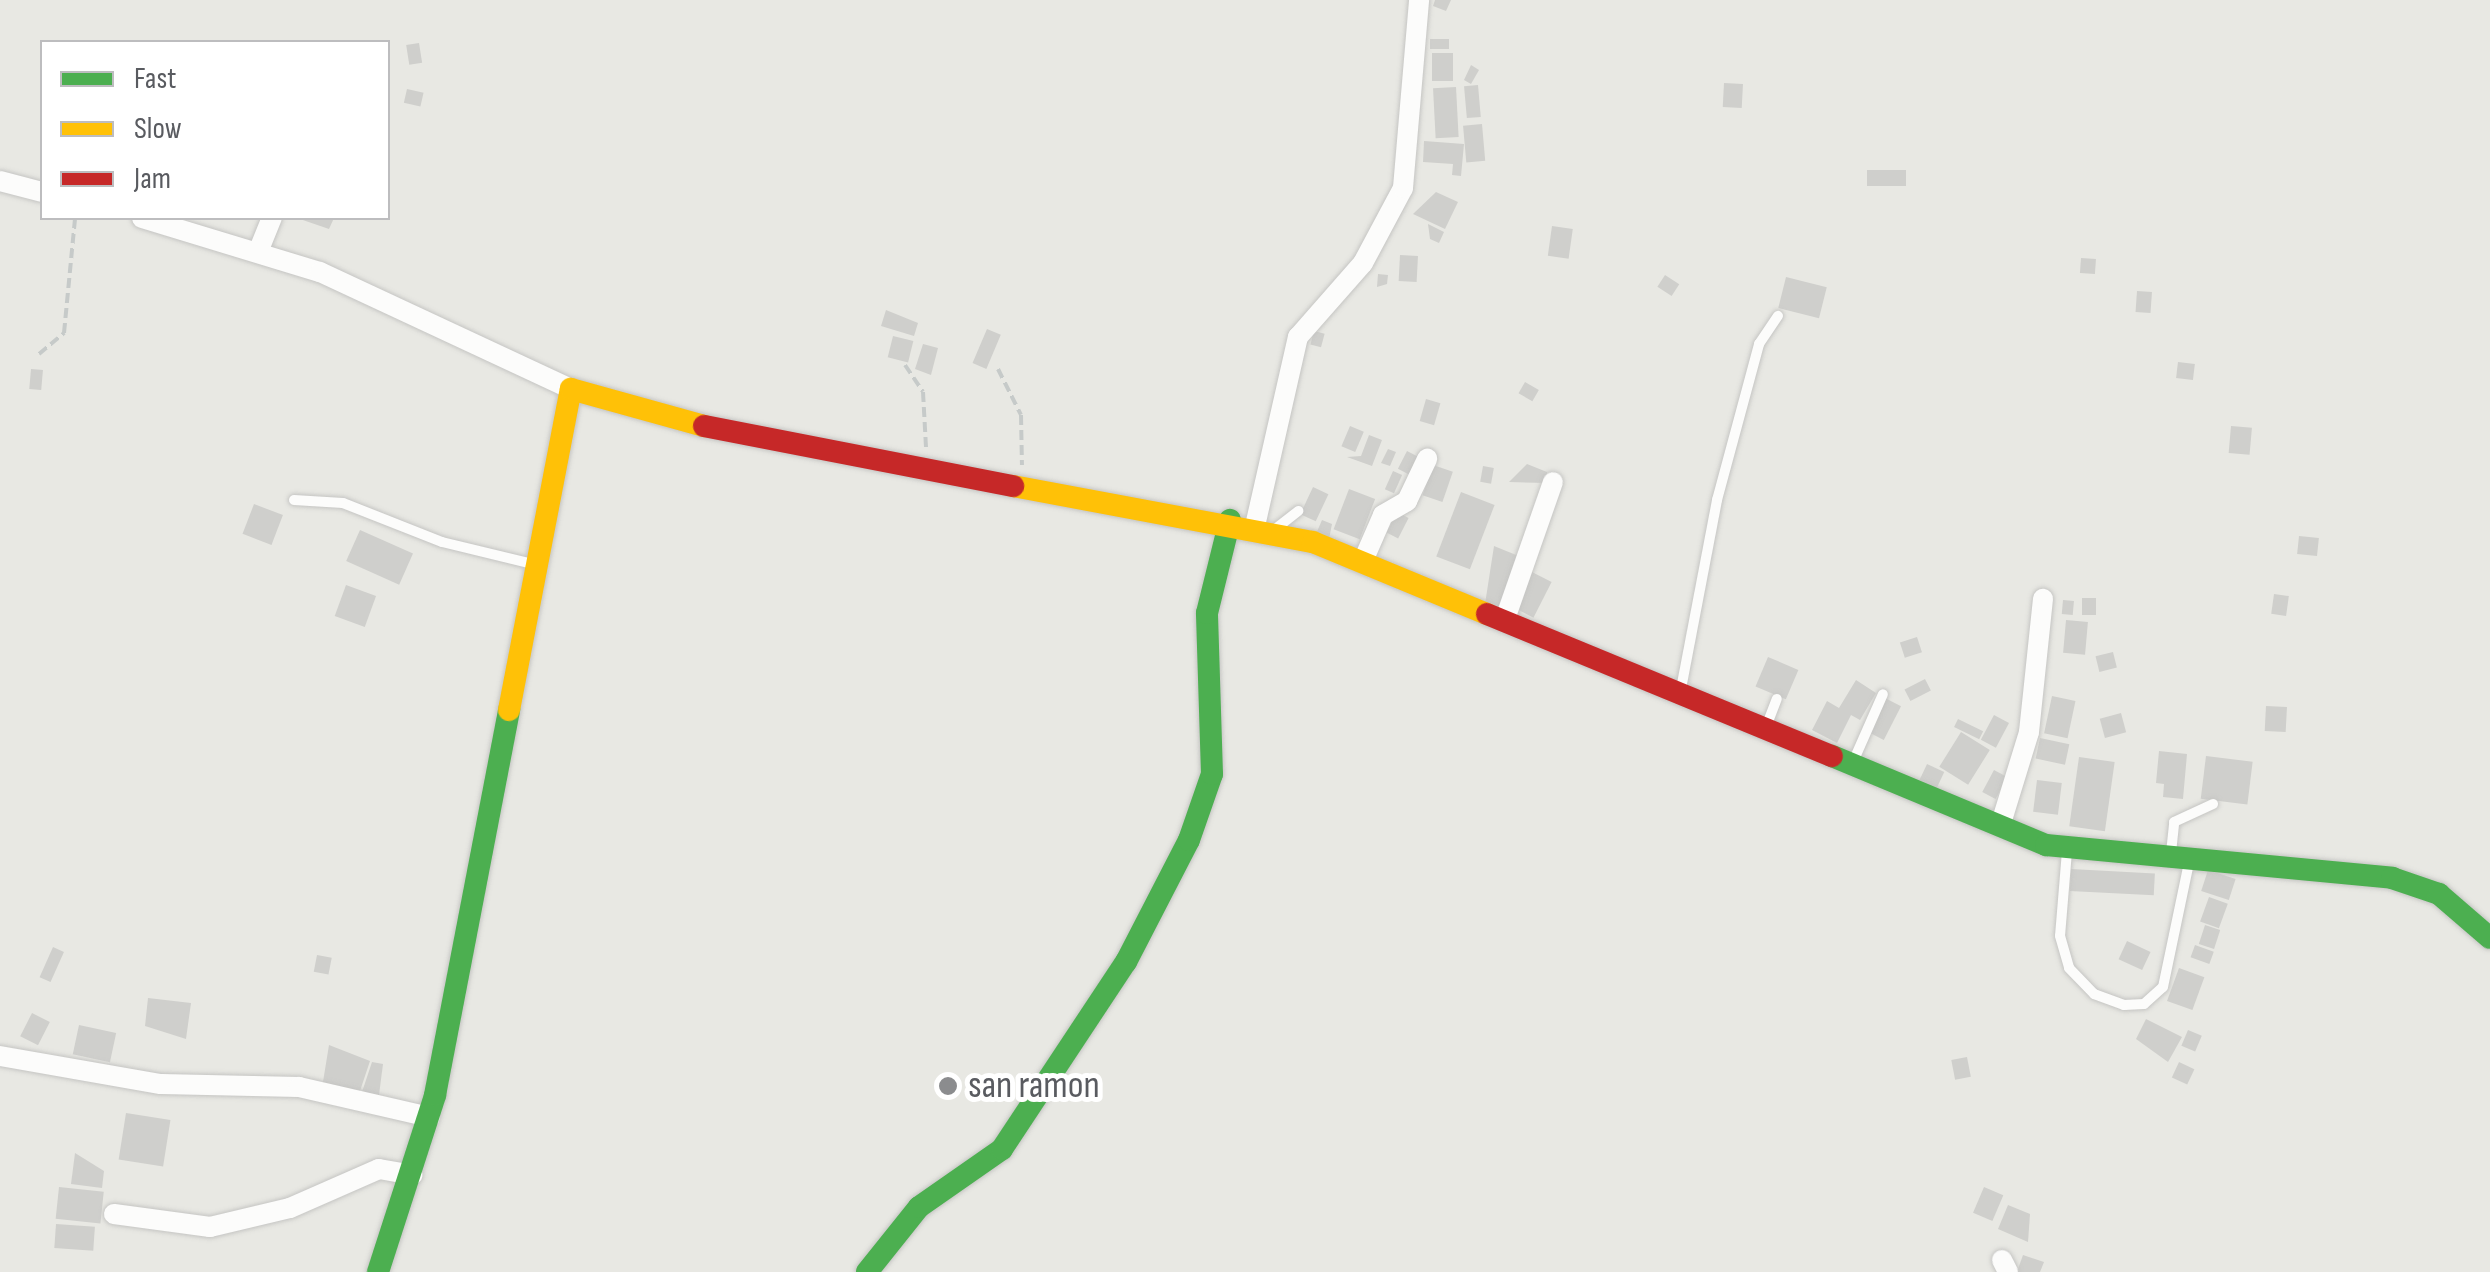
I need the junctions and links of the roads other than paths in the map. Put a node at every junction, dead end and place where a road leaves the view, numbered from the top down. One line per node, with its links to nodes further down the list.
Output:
1 (1420, 0): 14 (street)
2 (0, 180): 3 (street)
3 (40, 191)
4 (149, 220): 6 (street)
5 (271, 220): 6 (street)
6 (258, 252): 8 (street)
7 (1778, 316): 20 (lane)
8 (572, 389): 13 (street); 16 (street)
9 (1427, 459): 15 (street)
10 (1553, 482): 18 (street)
11 (294, 500): 16 (lane)
12 (1298, 511): 14 (lane)
13 (1230, 520): 14 (street); 34 (street)
14 (1264, 528): 15 (street)
15 (1363, 561): 18 (street)
16 (538, 565): 30 (street)
17 (2043, 599): 25 (street)
18 (1505, 619): 20 (street)
19 (1883, 694): 23 (lane)
20 (1680, 695): 22 (street)
21 (1777, 699): 22 (lane)
22 (1766, 728): 23 (street)
23 (1853, 763): 25 (street)
24 (2212, 804): 27 (lane)
25 (2002, 820): 26 (street)
26 (2067, 852): 27 (street); 27 (lane)
27 (2180, 860): 28 (street)
28 (2490, 938)
29 (0, 1056): 30 (street)
30 (430, 1118): 31 (street)
31 (412, 1175): 32 (street); 33 (street)
32 (114, 1214)
33 (378, 1272)
34 (867, 1272)

